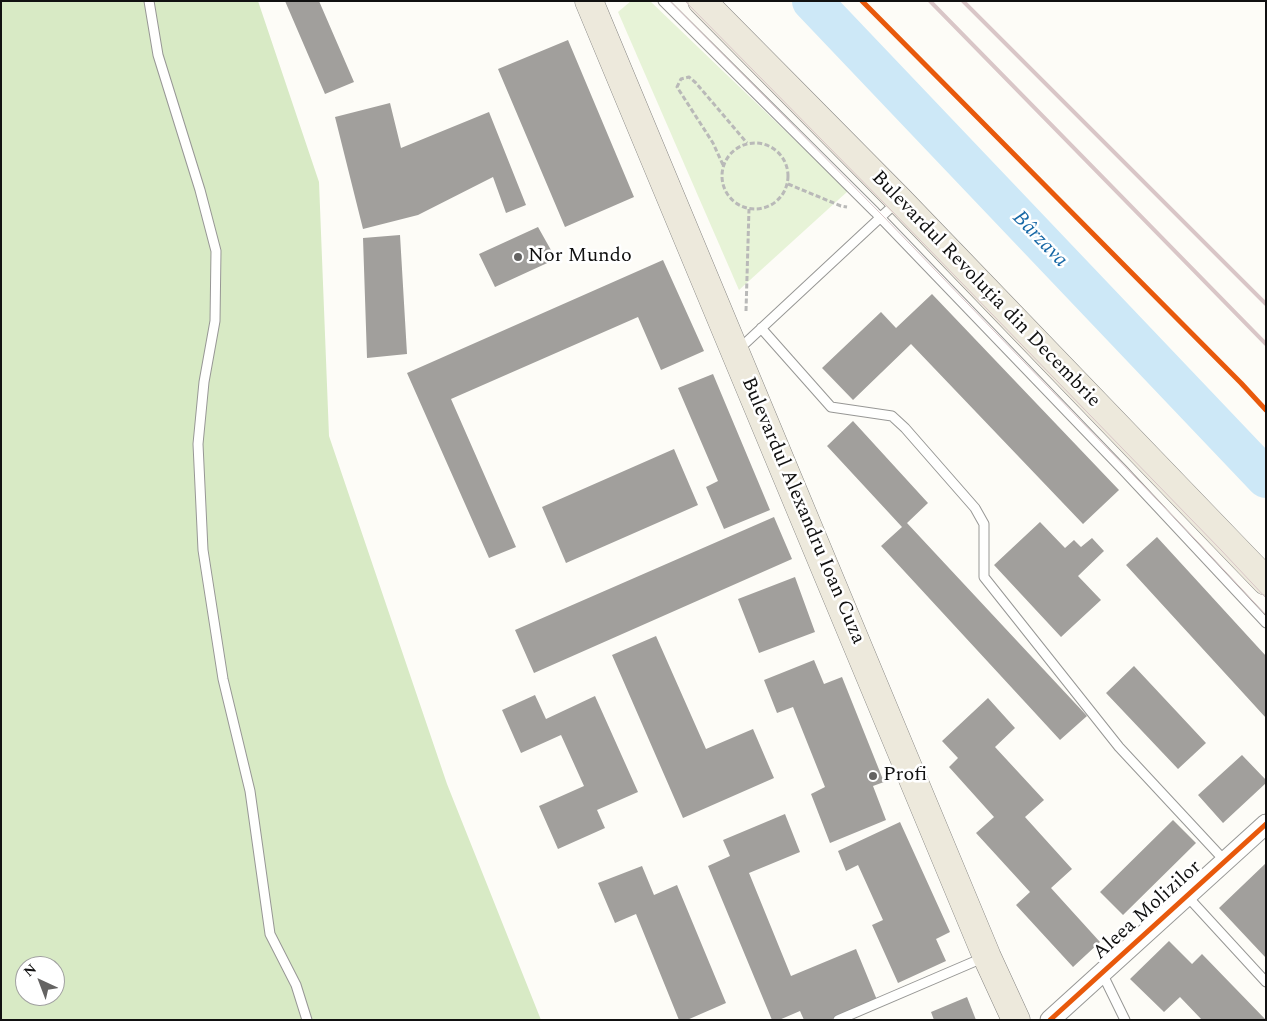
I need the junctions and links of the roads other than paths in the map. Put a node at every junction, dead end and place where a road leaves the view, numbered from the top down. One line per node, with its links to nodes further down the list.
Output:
1 (149, 1): 16 (lane)
2 (589, 1): 7 (main road, Bulevardul Alexandru Ioan Cuza)
3 (663, 1): 5 (lane)
4 (702, 1): 5 (main road, Bulevardul Revoluția din Decembrie)
5 (890, 209): 6 (lane); 8 (main road, Bulevardul Revoluția din Decembrie); 9 (lane)
6 (761, 328): 7 (lane); 11 (lane, Aleea Molizilor)
7 (740, 347): 13 (main road, Bulevardul Alexandru Ioan Cuza)
8 (1266, 581)
9 (1266, 623)
10 (1266, 824): 11 (street, Aleea Molizilor)
11 (1226, 861): 12 (street, Aleea Molizilor)
12 (1187, 896): 14 (street, Aleea Molizilor); 15 (lane)
13 (987, 957): 17 (lane); 18 (main road, Bulevardul Alexandru Ioan Cuza)
14 (1102, 973): 19 (street, Aleea Molizilor); 20 (lane)
15 (1266, 982)
16 (307, 1020)
17 (838, 1020)
18 (1016, 1020)
19 (1050, 1020)
20 (1125, 1020)

